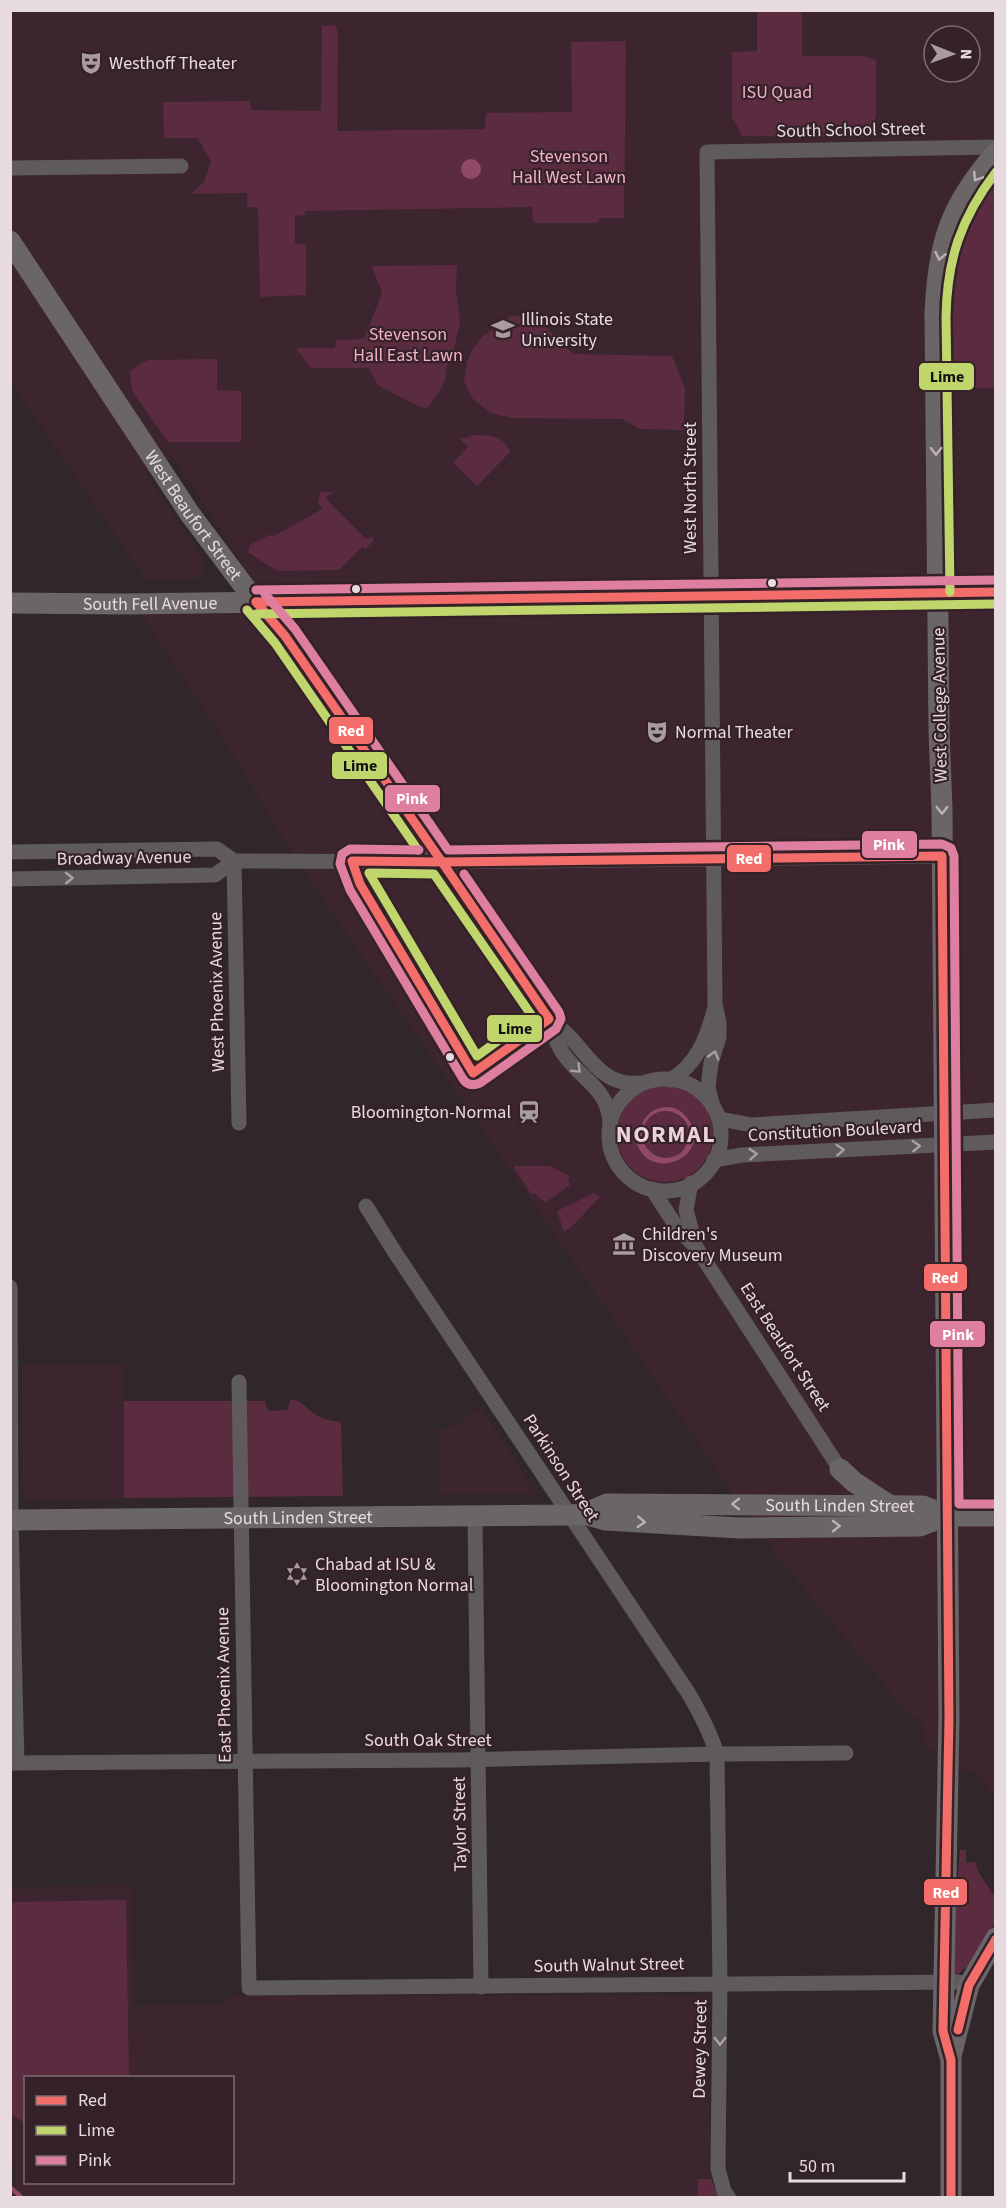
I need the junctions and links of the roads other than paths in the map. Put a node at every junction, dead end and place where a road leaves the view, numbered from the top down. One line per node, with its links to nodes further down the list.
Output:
1 (996, 147): 2 (street, South School Street)
2 (707, 152): 9 (street, West North Street)
3 (996, 153): 7 (main road, West College Avenue, one-way to 7)
4 (181, 166): 5 (street)
5 (10, 168)
6 (10, 241): 10 (main road, West Beaufort Street)
7 (938, 592): 8 (main road, South Fell Avenue); 9 (main road, South Fell Avenue); 13 (main road, West College Avenue, one-way to 13)
8 (996, 592)
9 (711, 595): 10 (main road, South Fell Avenue); 14 (street, West North Street)
10 (256, 602): 11 (main road, South Fell Avenue); 16 (street, West Beaufort Street)
11 (10, 603)
12 (10, 852): 15 (street, Broadway Avenue)
13 (942, 856): 14 (street, Broadway Avenue); 26 (main road, West College Avenue)
14 (715, 859): 16 (street, Broadway Avenue); 18 (street, West North Street)
15 (234, 861): 16 (street, Broadway Avenue); 17 (street, Broadway Avenue, one-way to 15); 25 (street, West Phoenix Avenue)
16 (441, 862): 19 (street, West Beaufort Street)
17 (10, 879)
18 (715, 1004): 20 (street, West North Street); 23 (street, West North Street, one-way to 18)
19 (549, 1019): 21 (street, West Beaufort Street); 24 (street, West Beaufort Street, one-way to 24)
20 (670, 1080): 21 (street); 23 (street)
21 (640, 1083): 24 (street)
22 (996, 1110): 26 (street, Constitution Boulevard)
23 (716, 1113): 26 (street, Constitution Boulevard); 28 (street)
24 (610, 1122): 30 (street)
25 (239, 1123)
26 (944, 1128): 27 (street, Constitution Boulevard); 28 (street, Constitution Boulevard, one-way to 26); 40 (main road, West College Avenue)
27 (996, 1142)
28 (714, 1160): 29 (street)
29 (691, 1184): 30 (street); 32 (street, East Beaufort Street)
30 (652, 1189): 32 (street, East Beaufort Street)
31 (366, 1206): 38 (street, Parkinson Street)
32 (696, 1247): 35 (street, East Beaufort Street)
33 (10, 1287): 43 (street)
34 (239, 1382): 42 (street, East Phoenix Avenue)
35 (840, 1468): 36 (main road); 37 (main road)
36 (816, 1505): 37 (main road, South Linden Street); 38 (main road, South Linden Street, one-way to 38)
37 (889, 1506): 40 (main road, South Linden Street)
38 (576, 1514): 39 (main road, South Linden Street); 40 (main road, South Linden Street, one-way to 40); 45 (street, Parkinson Street)
39 (475, 1516): 42 (main road, South Linden Street); 46 (street, Taylor Street)
40 (947, 1516): 41 (main road); 50 (main road, West College Avenue)
41 (996, 1516)
42 (240, 1518): 43 (main road, South Linden Street); 47 (street, East Phoenix Avenue)
43 (11, 1520): 48 (street)
44 (846, 1753): 45 (street, South Oak Street)
45 (717, 1754): 46 (street, South Oak Street); 51 (street, Dewey Street)
46 (479, 1760): 47 (street, South Oak Street); 53 (street, Taylor Street)
47 (245, 1761): 48 (street, South Oak Street); 54 (street, East Phoenix Avenue)
48 (14, 1763)
49 (996, 1938): 52 (main road)
50 (943, 1982): 51 (street, South Walnut Street); 52 (street, South Walnut Street); 55 (main road, West College Avenue)
51 (720, 1983): 53 (street, South Walnut Street); 56 (street, Dewey Street, one-way to 56)
52 (969, 1985): 55 (main road)
53 (481, 1987): 54 (street, South Walnut Street)
54 (249, 1988)
55 (951, 2060): 57 (main road)
56 (729, 2198)
57 (951, 2198)

